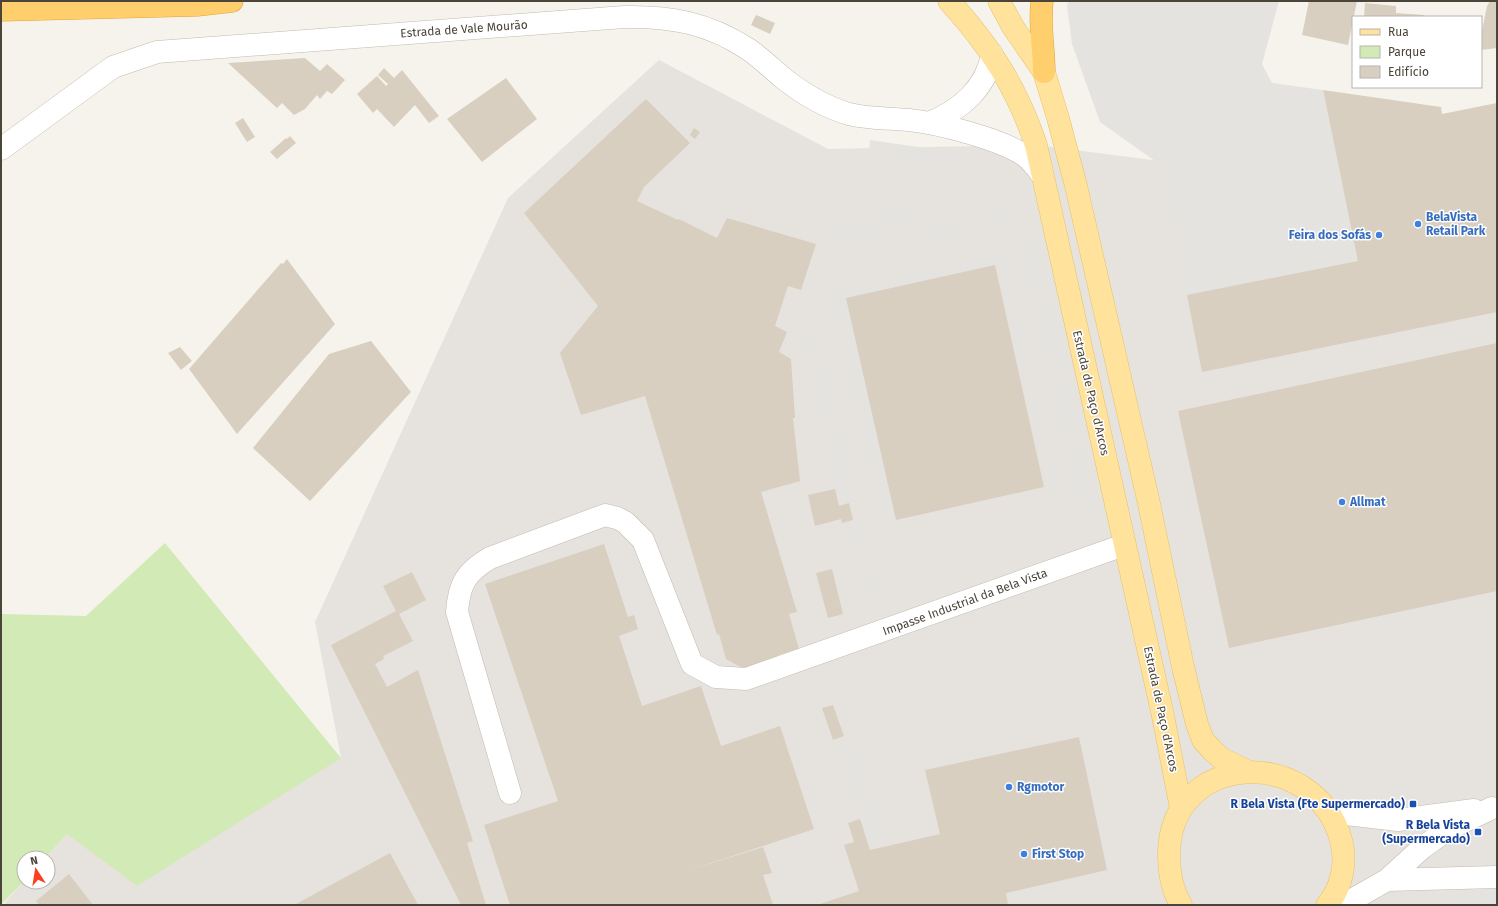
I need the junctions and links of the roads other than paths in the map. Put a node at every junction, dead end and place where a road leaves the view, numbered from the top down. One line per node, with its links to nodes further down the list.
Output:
1 (232, 1): 5 (highway)
2 (949, 1): 6 (main road, Estrada de Paço d'Arcos)
3 (999, 1): 7 (main road)
4 (1042, 1): 7 (highway)
5 (1, 10)
6 (992, 54): 8 (street); 10 (main road, Estrada de Paço d'Arcos)
7 (1044, 72): 12 (main road)
8 (929, 123): 9 (street, Estrada de Vale Mourão); 10 (street, Estrada de Vale Mourão)
9 (1, 149)
10 (1042, 175): 11 (main road, Estrada de Paço d'Arcos)
11 (1124, 545): 13 (street, Impasse Industrial da Bela Vista); 14 (main road, Estrada de Paço d'Arcos)
12 (1249, 772): 14 (main road); 16 (main road)
13 (510, 794)
14 (1181, 808): 19 (main road)
15 (1495, 808): 16 (street); 18 (street)
16 (1329, 812): 20 (main road)
17 (1497, 878): 18 (street)
18 (1387, 880): 21 (street)
19 (1181, 905)
20 (1327, 905)
21 (1344, 905)

